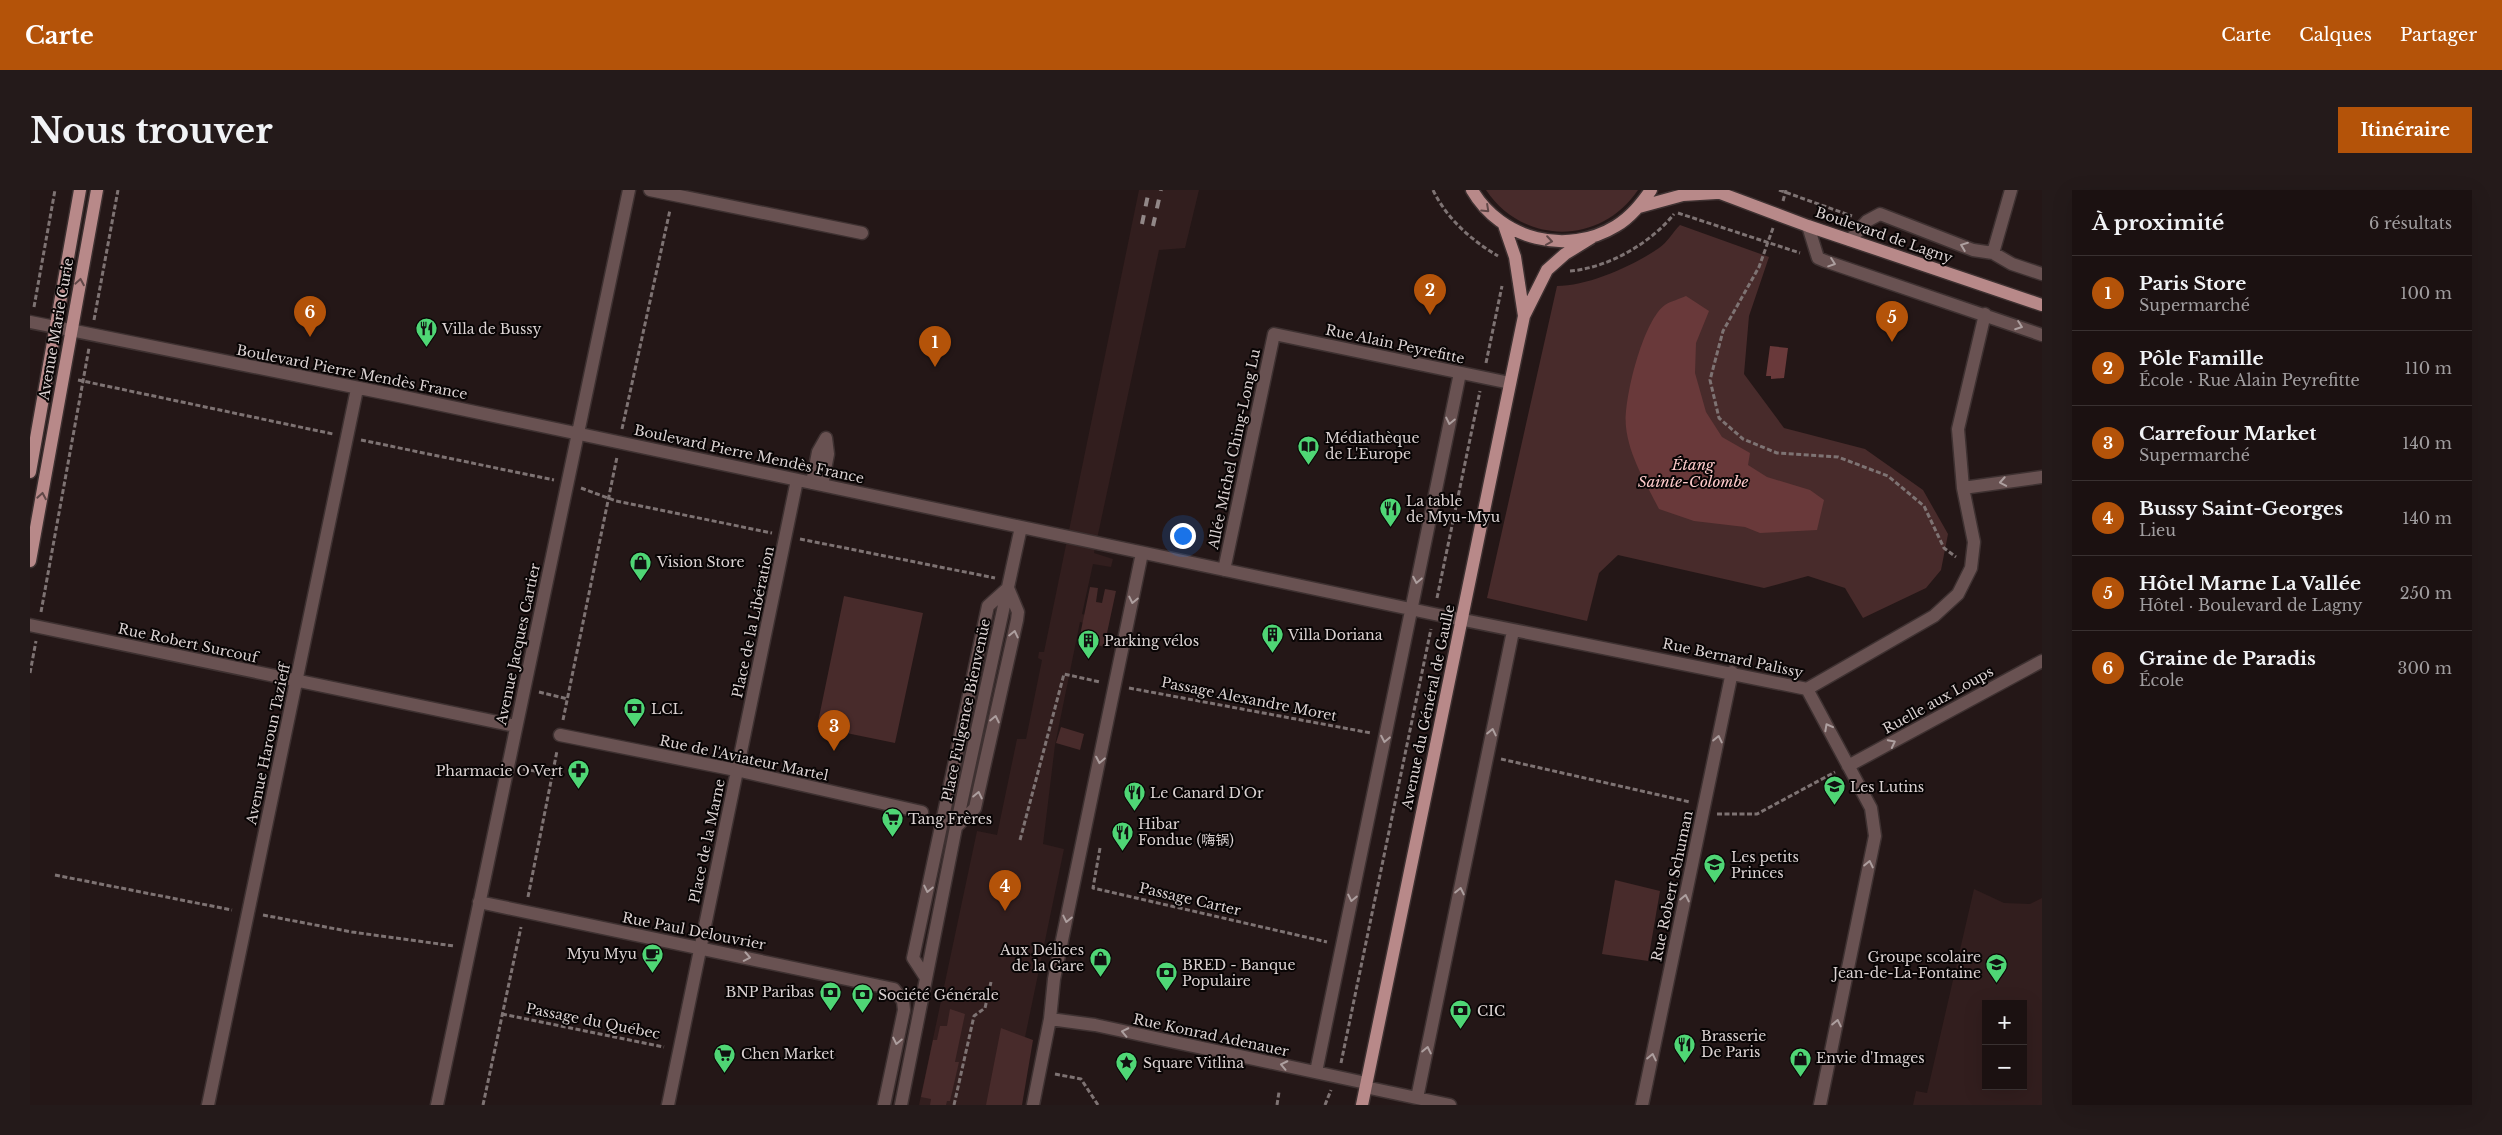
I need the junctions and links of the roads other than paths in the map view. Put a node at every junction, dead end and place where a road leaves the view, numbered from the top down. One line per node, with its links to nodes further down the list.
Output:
1 (80, 190): 21 (main road, Avenue Marie Curie)
2 (97, 190): 22 (main road, Avenue Marie Curie, one-way to 2)
3 (629, 190): 28 (street, Avenue Jacques Cartier)
4 (650, 190): 12 (street)
5 (1472, 190): 10 (main road, one-way to 10)
6 (1651, 190): 9 (main road)
7 (2011, 190): 15 (street)
8 (1714, 191): 9 (main road, Boulevard de Lagny); 11 (main road, Boulevard de Lagny)
9 (1639, 207): 13 (main road)
10 (1504, 225): 13 (main road, one-way to 13); 19 (main road, Avenue du Général de Gaulle)
11 (1808, 226): 14 (main road, Boulevard de Lagny); 18 (street, one-way to 18)
12 (862, 233)
13 (1591, 238): 19 (main road, Avenue du Général de Gaulle)
14 (1850, 240): 15 (street, one-way to 14); 17 (main road, Boulevard de Lagny)
15 (1993, 252): 16 (street)
16 (2042, 274)
17 (2042, 305)
18 (1985, 314): 24 (street, one-way to 24); 32 (street, Rue Bernard Palissy)
19 (1524, 316): 26 (main road, Avenue du Général de Gaulle)
20 (31, 322): 21 (street, Boulevard Pierre Mendès France)
21 (56, 327): 22 (street, Boulevard Pierre Mendès France); 29 (main road, Avenue Marie Curie)
22 (72, 330): 27 (street, Boulevard Pierre Mendès France); 35 (main road, Avenue Marie Curie, one-way to 22)
23 (1274, 334): 25 (street, Rue Alain Peyrefitte); 36 (street, Allée Michel Ching-Long Lu)
24 (2042, 335)
25 (1460, 373): 26 (street, Rue Alain Peyrefitte); 38 (street, one-way to 38)
26 (1510, 383): 39 (main road, Avenue du Général de Gaulle)
27 (357, 389): 28 (street, Boulevard Pierre Mendès France); 44 (street, Avenue Haroun Tazieff)
28 (577, 434): 31 (street, Boulevard Pierre Mendès France); 46 (street, Avenue Jacques Cartier)
29 (30, 472)
30 (2042, 477): 32 (street, one-way to 32)
31 (797, 480): 33 (street, Boulevard Pierre Mendès France); 49 (street, Place de la Libération)
32 (1963, 488): 45 (street, Rue Bernard Palissy)
33 (1021, 528): 34 (street, Boulevard Pierre Mendès France); 37 (street)
34 (1142, 553): 36 (street, Boulevard Pierre Mendès France); 54 (street, one-way to 54)
35 (30, 561)
36 (1224, 570): 38 (street, Boulevard Pierre Mendès France)
37 (1009, 584): 53 (street); 53 (street, one-way to 53)
38 (1411, 610): 39 (street, Boulevard Pierre Mendès France); 55 (street, one-way to 55)
39 (1461, 620): 41 (street, Rue Bernard Palissy); 56 (main road, Avenue du Général de Gaulle)
40 (30, 625): 44 (street, Rue Robert Surcouf)
41 (1513, 631): 43 (street, Rue Bernard Palissy); 57 (street, one-way to 41)
42 (2042, 661): 48 (street, Ruelle aux Loups, one-way to 42)
43 (1732, 672): 45 (street, Rue Bernard Palissy); 66 (street, Rue Robert Schuman, one-way to 43)
44 (296, 681): 46 (street, Rue Robert Surcouf); 58 (street, Avenue Haroun Tazieff)
45 (1807, 689): 48 (street, one-way to 45)
46 (516, 726): 51 (street, Avenue Jacques Cartier)
47 (560, 735): 49 (street, Rue de l'Aviateur Martel)
48 (1848, 766): 67 (street, one-way to 48)
49 (736, 770): 50 (street, Rue de l'Aviateur Martel); 52 (street, Place de la Marne)
50 (922, 812)
51 (479, 902): 52 (street, Rue Paul Delouvrier); 59 (street, Avenue Jacques Cartier)
52 (700, 947): 60 (street, Place de la Marne); 61 (street, Rue Paul Delouvrier, one-way to 61)
53 (926, 978): 62 (street)
54 (1050, 1019): 55 (street, Rue Konrad Adenauer, one-way to 54); 63 (street)
55 (1316, 1072): 56 (street, Rue Konrad Adenauer)
56 (1366, 1085): 57 (street, Rue Konrad Adenauer); 64 (main road, Avenue du Général de Gaulle)
57 (1417, 1098): 65 (street, Rue Konrad Adenauer)
58 (208, 1105)
59 (437, 1105)
60 (668, 1105)
61 (884, 1105)
62 (901, 1105)
63 (1033, 1105)
64 (1362, 1105)
65 (1450, 1105)
66 (1642, 1105)
67 (1820, 1105)

